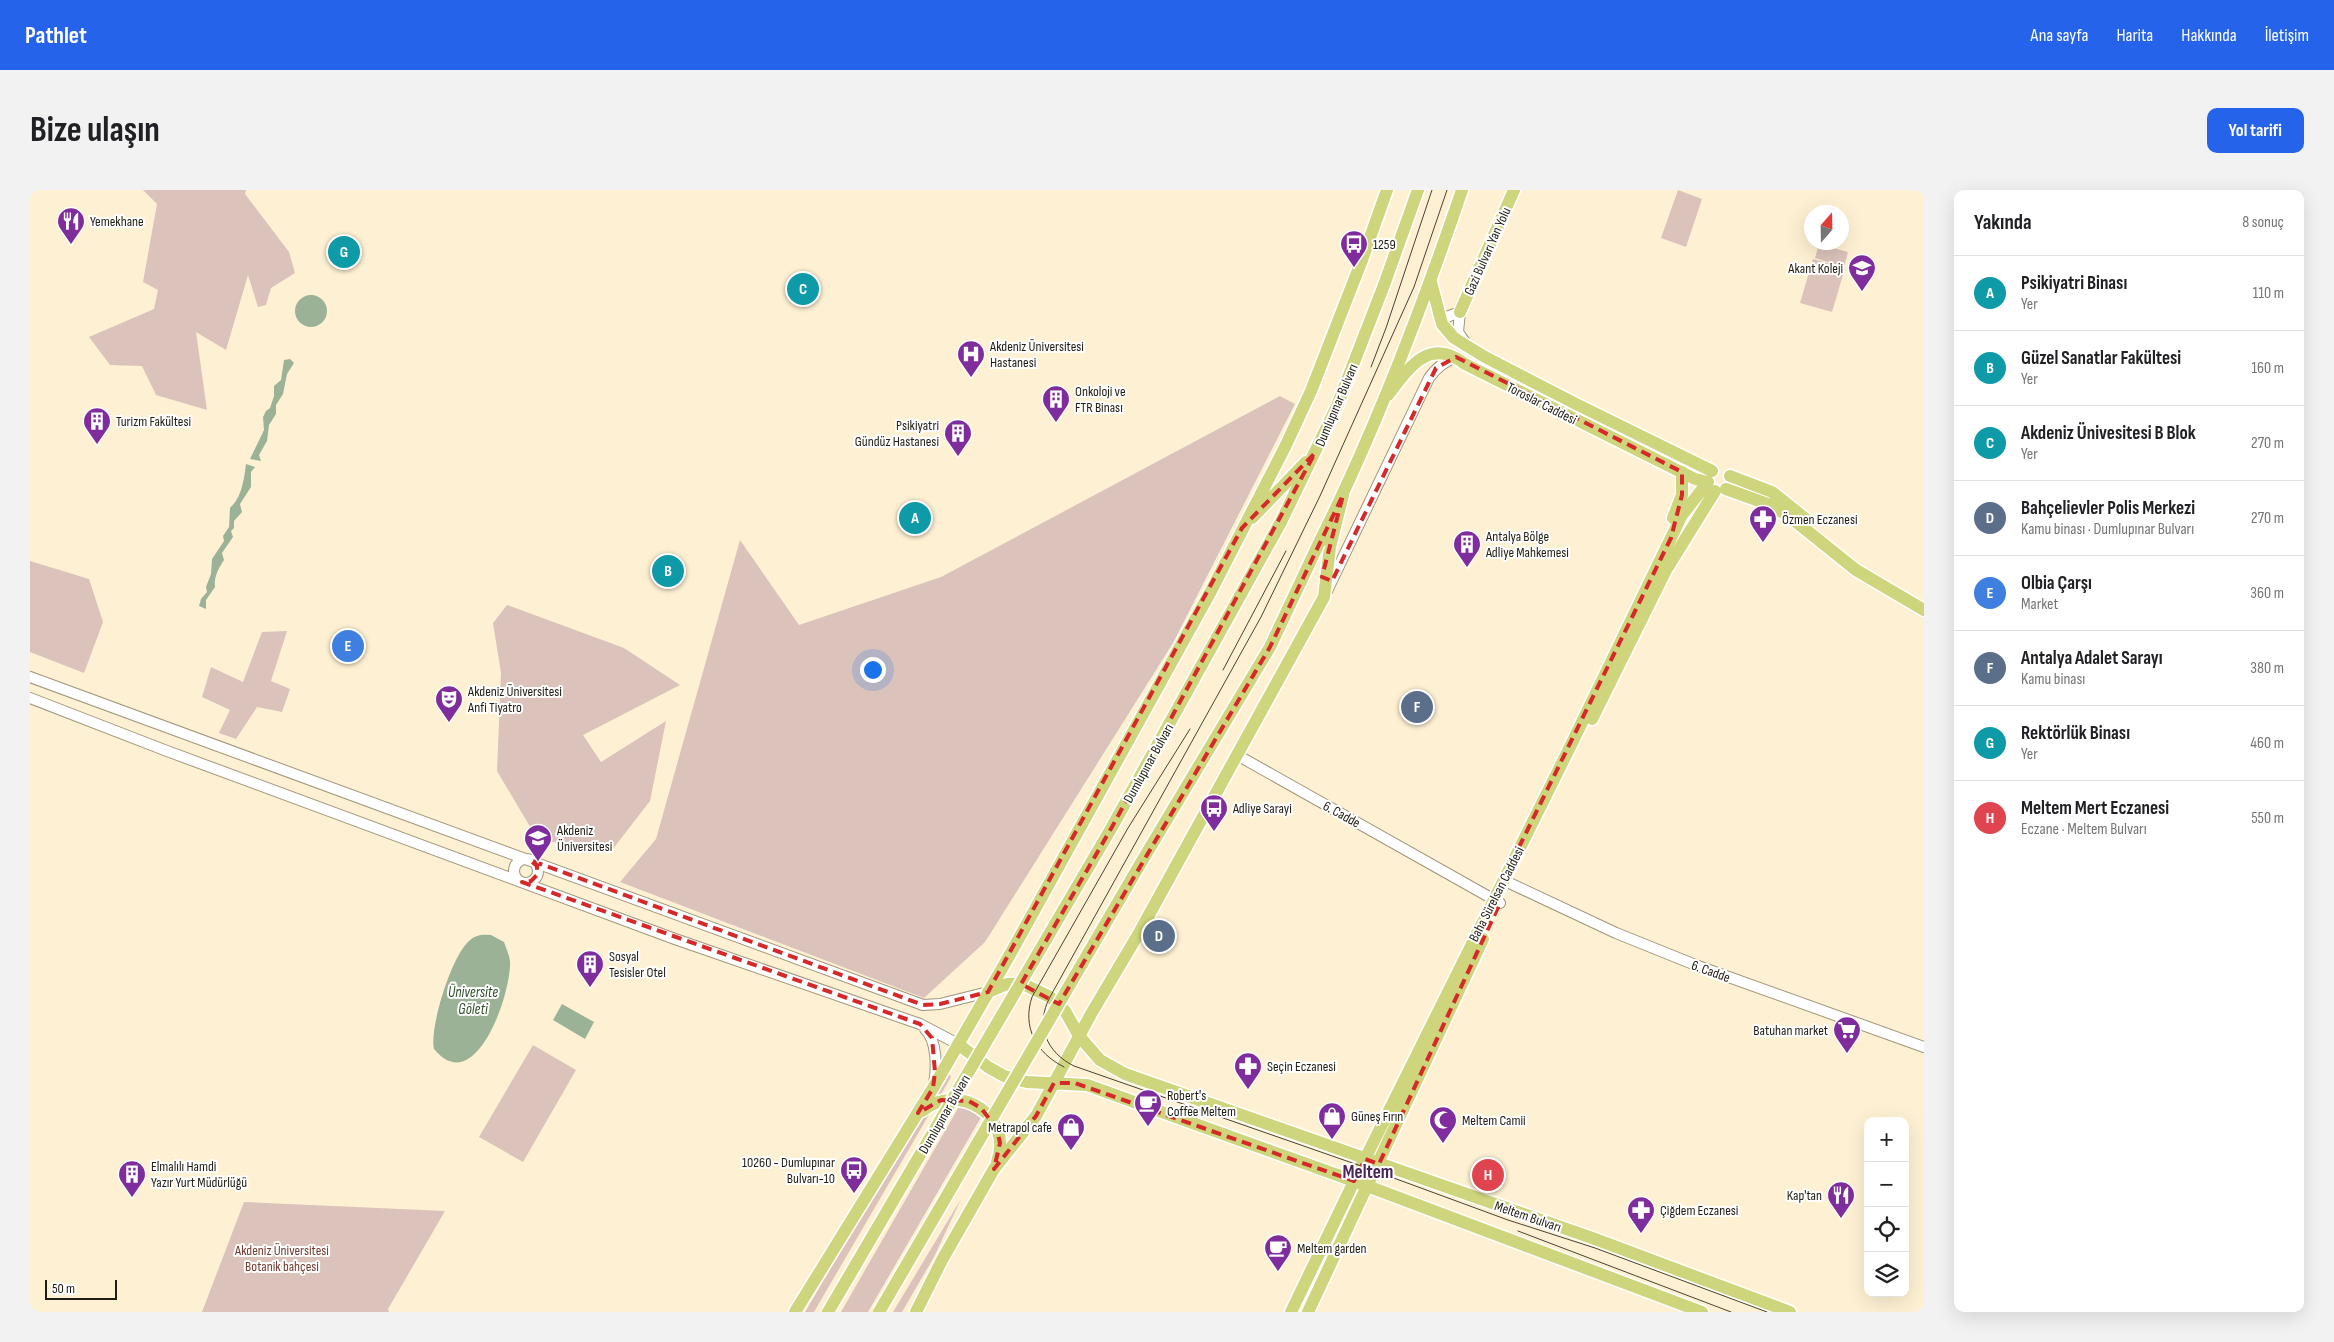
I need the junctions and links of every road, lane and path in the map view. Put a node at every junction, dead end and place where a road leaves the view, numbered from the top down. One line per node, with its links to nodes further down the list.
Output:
1 (1387, 190): 16 (main road)
2 (1417, 190): 11 (main road, Dumlupınar Bulvarı)
3 (1462, 190): 5 (main road)
4 (1514, 190): 6 (main road, Gazi Bulvarı Yan Yolu)
5 (1431, 282): 7 (main road, Toroslar Caddesi); 10 (main road)
6 (1460, 312): 7 (street); 8 (street)
7 (1441, 319): 8 (main road, Toroslar Caddesi)
8 (1467, 346): 14 (main road, Toroslar Caddesi)
9 (1456, 357): 10 (main road, Toroslar Caddesi); 12 (main road, Toroslar Caddesi); 19 (street)
10 (1388, 395): 15 (main road)
11 (1315, 453): 16 (main road); 42 (main road, Dumlupınar Bulvarı, bridge)
12 (1682, 472): 14 (main road, Toroslar Caddesi); 17 (main road)
13 (1730, 476): 14 (main road); 14 (main road, Toroslar Caddesi); 18 (main road, Toroslar Caddesi)
14 (1715, 483): 17 (main road, Baha Sürelsan Caddesi); 18 (main road, Toroslar Caddesi); 25 (main road, Baha Sürelsan Caddesi)
15 (1343, 495): 19 (main road); 43 (main road, bridge)
16 (1242, 528): 28 (main road)
17 (1670, 538): 25 (main road, Baha Sürelsan Caddesi)
18 (1891, 591): 20 (main road, Toroslar Caddesi)
19 (1324, 597): 23 (main road)
20 (1924, 610)
21 (30, 677): 24 (street)
22 (30, 698): 26 (street)
23 (1237, 756): 27 (street, 6. Cadde); 30 (main road)
24 (530, 860): 26 (street); 26 (street); 28 (street)
25 (1507, 881): 27 (main road, Baha Sürelsan Caddesi); 32 (street, 6. Cadde)
26 (522, 882): 29 (street)
27 (1496, 902): 36 (main road, Baha Sürelsan Caddesi); 37 (main road, Baha Sürelsan Caddesi)
28 (988, 992): 30 (main road); 31 (main road)
29 (920, 1024): 31 (street); 34 (street)
30 (1079, 1036): 33 (main road); 36 (main road, Meltem Bulvarı)
31 (958, 1044): 33 (main road); 34 (main road)
32 (1924, 1046)
33 (1054, 1083): 38 (main road); 39 (main road, Meltem Bulvarı)
34 (933, 1088): 35 (main road)
35 (918, 1113): 38 (main road); 41 (main road)
36 (1365, 1159): 37 (main road, Meltem Bulvarı); 39 (main road, Baha Sürelsan Caddesi)
37 (1379, 1164): 40 (main road, Baha Sürelsan Caddesi); 48 (main road, Meltem Bulvarı)
38 (994, 1169): 44 (main road)
39 (1354, 1181): 40 (main road, Meltem Bulvarı); 45 (main road, Baha Sürelsan Caddesi)
40 (1368, 1187): 46 (main road, Baha Sürelsan Caddesi); 47 (main road, Meltem Bulvarı)
41 (795, 1312)
42 (828, 1312)
43 (879, 1312)
44 (916, 1312)
45 (1291, 1312)
46 (1308, 1312)
47 (1702, 1312)
48 (1790, 1312)

